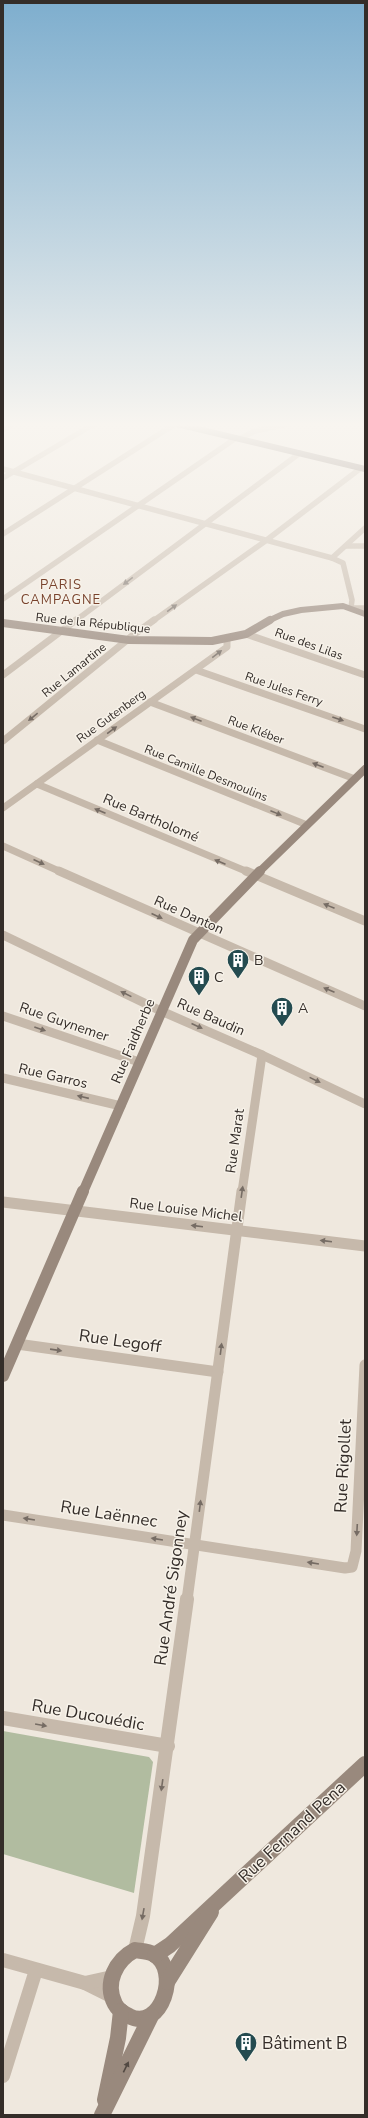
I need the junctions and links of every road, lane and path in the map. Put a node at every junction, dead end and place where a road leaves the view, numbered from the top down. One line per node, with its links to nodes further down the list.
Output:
1 (20, 523): 7 (street)
2 (114, 523): 12 (street)
3 (200, 523): 5 (street)
4 (289, 523): 8 (street, Rue Lamartine)
5 (204, 524): 8 (street); 17 (street, one-way to 17)
6 (365, 528): 9 (street)
7 (3, 534)
8 (266, 540): 11 (street); 19 (street, Rue Lamartine, one-way to 8)
9 (346, 546): 10 (street); 11 (street)
10 (365, 546)
11 (332, 558): 13 (street)
12 (3, 599)
13 (351, 608): 14 (street); 15 (street, Rue de la République); 18 (street, Rue de la République)
14 (365, 608)
15 (365, 614)
16 (3, 623): 17 (street, Rue de la République)
17 (60, 631): 19 (street, Rue de la République); 22 (street)
18 (246, 634): 20 (street, Rue de la République); 23 (street, Rue des Lilas)
19 (129, 640): 20 (street, Rue de la République); 27 (street, Rue Lamartine, one-way to 27)
20 (227, 640): 21 (street, Rue Gutenberg, one-way to 20)
21 (196, 670): 24 (street, Rue Gutenberg); 25 (street, Rue Jules Ferry, one-way to 25)
22 (3, 675)
23 (365, 676)
24 (150, 702): 28 (street, Rue Gutenberg, one-way to 24); 31 (street, Rue Kléber, one-way to 24)
25 (365, 729)
26 (3, 731): 27 (street)
27 (12, 734): 29 (street, Rue Lamartine)
28 (97, 740): 32 (street, Rue Gutenberg); 34 (street, Rue Camille Desmoulins, one-way to 34)
29 (3, 741)
30 (365, 769): 31 (street, Rue Faidherbe)
31 (355, 779): 34 (street, Rue Faidherbe)
32 (37, 784): 33 (street, Rue Gutenberg); 36 (street, Rue Bartholomé, one-way to 32)
33 (3, 808)
34 (307, 825): 36 (street, Rue Faidherbe)
35 (3, 846): 38 (street, Rue Danton, one-way to 38)
36 (256, 877): 37 (street, Rue Bartholomé, one-way to 36); 38 (street, Rue Faidherbe)
37 (365, 921)
38 (198, 934): 40 (street, Rue Danton, one-way to 38); 41 (street, Rue Faidherbe)
39 (3, 935): 41 (street, Rue Baudin, one-way to 39)
40 (365, 1006)
41 (161, 1011): 43 (street, Rue Baudin, one-way to 43); 44 (street, Rue Faidherbe)
42 (3, 1016): 44 (street, Rue Guynemer, one-way to 44)
43 (262, 1055): 46 (street, Rue Baudin, one-way to 46); 50 (street, Rue Marat, one-way to 43)
44 (139, 1062): 47 (street, Rue Faidherbe)
45 (3, 1078): 47 (street, Rue Garros, one-way to 45)
46 (365, 1104)
47 (121, 1106): 49 (street, Rue Faidherbe)
48 (3, 1202): 49 (street, Rue Louise Michel)
49 (75, 1211): 50 (street, Rue Louise Michel, one-way to 49); 52 (street, Rue Faidherbe)
50 (236, 1230): 51 (street, Rue Louise Michel, one-way to 50); 54 (street, Rue André Sigonney, one-way to 50)
51 (365, 1246)
52 (18, 1344): 54 (street, Rue Legoff, one-way to 54); 55 (street, Rue Faidherbe)
53 (365, 1365): 58 (street, Rue Rigollet, one-way to 58)
54 (218, 1372): 57 (street, Rue André Sigonney, one-way to 54)
55 (3, 1376)
56 (3, 1516): 57 (street, Rue Laënnec, one-way to 56)
57 (195, 1545): 58 (street, Rue Laënnec, one-way to 57); 60 (street, Rue André Sigonney)
58 (352, 1567)
59 (3, 1718): 60 (street, Rue Ducouédic, one-way to 60)
60 (168, 1746): 63 (street, Rue André Sigonney, one-way to 63)
61 (365, 1764): 62 (street, Rue Fernand Pena)
62 (219, 1900): 64 (street, Rue Fernand Pena); 68 (street, Rue Fernand Pena)
63 (135, 1950): 64 (street); 67 (street)
64 (155, 1955): 68 (street)
65 (3, 1960): 66 (street)
66 (36, 1970): 69 (street); 72 (street)
67 (112, 1977): 69 (street); 70 (street)
68 (167, 1982): 71 (street)
69 (85, 1983): 70 (street)
70 (117, 2004): 71 (street); 73 (street)
71 (151, 2016): 73 (street, one-way to 71)
72 (3, 2076)
73 (102, 2115)

